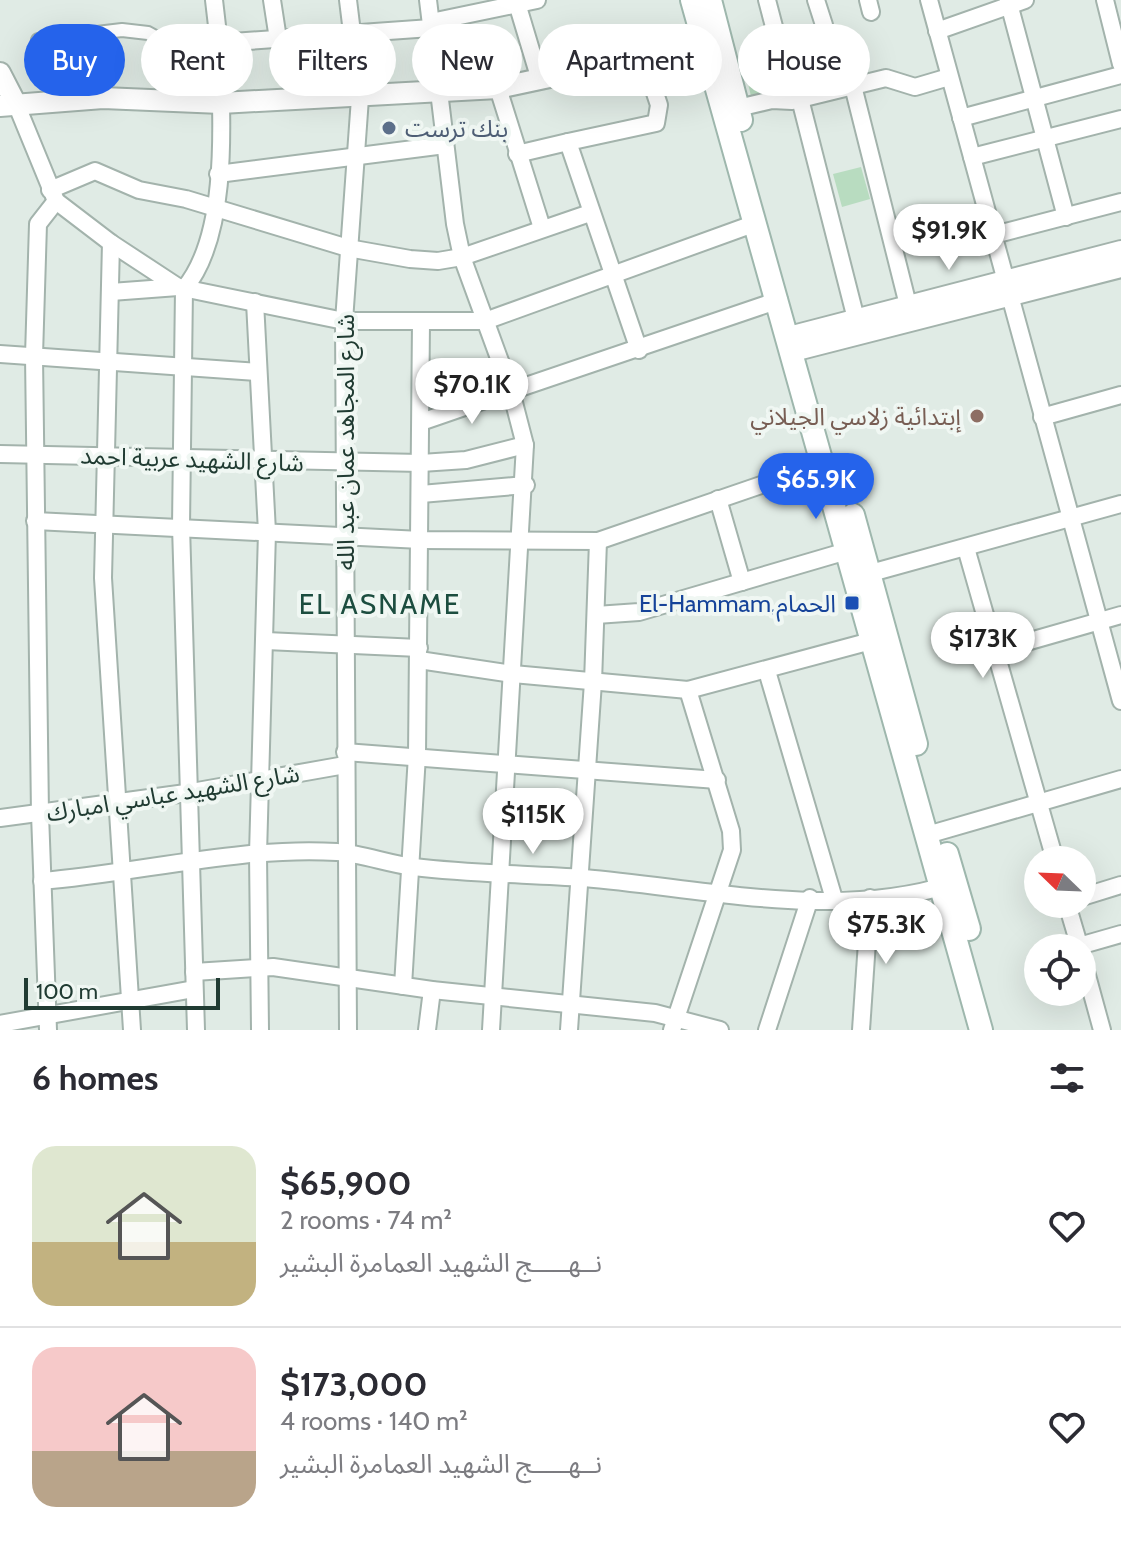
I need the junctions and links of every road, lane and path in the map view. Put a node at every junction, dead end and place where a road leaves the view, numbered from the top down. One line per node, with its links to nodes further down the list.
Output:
1 (214, 0): 14 (street)
2 (272, 0): 15 (street)
3 (348, 0): 16 (street, شارع المجاهد عمان عبد الله)
4 (428, 0): 17 (street)
5 (537, 0): 12 (street)
6 (692, 0): 19 (main road)
7 (710, 0): 20 (main road)
8 (767, 0): 21 (street)
9 (816, 0): 22 (street)
10 (929, 0): 23 (street)
11 (1105, 0): 24 (street)
12 (517, 2): 18 (street); 27 (street)
13 (1014, 2): 23 (street); 39 (street)
14 (217, 24)
15 (276, 24)
16 (351, 24)
17 (431, 24)
18 (435, 24)
19 (704, 24)
20 (710, 24)
21 (773, 24)
22 (824, 24)
23 (937, 31): 29 (street)
24 (1121, 64)
25 (722, 67): 44 (main road)
26 (0, 73): 43 (street)
27 (538, 73)
28 (1121, 75): 39 (street)
29 (949, 77): 30 (street); 45 (street)
30 (870, 82)
31 (722, 85): 59 (main road)
32 (412, 95): 40 (street)
33 (221, 96): 42 (street)
34 (440, 96): 49 (street)
35 (500, 96): 50 (street)
36 (656, 96): 48 (street)
37 (812, 96): 41 (street)
38 (856, 96): 62 (street)
39 (1035, 97): 45 (street); 47 (street)
40 (360, 98): 42 (street); 52 (street, شارع المجاهد عمان عبد الله)
41 (800, 99): 44 (street); 75 (street)
42 (221, 103): 43 (street); 53 (street)
43 (9, 106): 54 (street)
44 (738, 108): 79 (main road)
45 (961, 118): 51 (street)
46 (1121, 119): 47 (street)
47 (1045, 137): 51 (street); 58 (street)
48 (568, 142): 50 (street); 57 (street)
49 (445, 145): 52 (street); 66 (street)
50 (517, 154): 60 (street)
51 (972, 157): 61 (street)
52 (356, 158): 53 (street); 64 (street, شارع المجاهد عمان عبد الله)
53 (218, 174): 56 (street)
54 (53, 195): 56 (street); 63 (street); 82 (street)
55 (1121, 202): 58 (street)
56 (214, 210): 64 (street); 69 (street)
57 (590, 213): 60 (street); 68 (street)
58 (1066, 217): 61 (street)
59 (756, 223): 68 (street); 72 (main road)
60 (542, 228): 66 (street)
61 (992, 228): 62 (street); 70 (street)
62 (894, 240): 74 (street)
63 (111, 243): 69 (street); 71 (street)
64 (348, 248): 66 (street); 76 (street, شارع المجاهد عمان عبد الله)
65 (1121, 251): 70 (street)
66 (462, 257): 77 (street)
67 (1121, 267): 70 (street)
68 (612, 275): 77 (street); 80 (street)
69 (181, 288): 71 (street); 73 (street); 84 (street)
70 (1008, 289): 74 (street); 79 (street); 88 (street)
71 (111, 292): 83 (street)
72 (779, 300): 79 (main road); 80 (street)
73 (255, 302): 76 (street); 85 (street)
74 (908, 305): 75 (street)
75 (856, 319): 79 (street)
76 (344, 321): 78 (street); 96 (street, شارع المجاهد عمان عبد الله)
77 (485, 321): 78 (street); 86 (street)
78 (421, 322): 89 (street)
79 (797, 342): 98 (main road); 114 (main road)
80 (639, 350): 86 (street)
81 (0, 354): 82 (street)
82 (34, 356): 83 (street); 92 (street)
83 (109, 362): 84 (street); 93 (street)
84 (182, 367): 85 (street); 94 (street)
85 (258, 372): 95 (street)
86 (511, 391): 89 (street); 90 (street)
87 (1121, 395): 88 (street)
88 (1042, 417): 103 (street)
89 (421, 422): 97 (street)
90 (525, 445): 97 (street, شارع الشهيد عربية احمد); 99 (street)
91 (0, 454): 92 (street, شارع الشهيد عربية احمد)
92 (33, 455): 93 (street, شارع الشهيد عربية احمد); 104 (street)
93 (105, 457): 94 (street, شارع الشهيد عربية احمد); 105 (street)
94 (181, 458): 95 (street, شارع الشهيد عربية احمد); 106 (street)
95 (264, 462): 96 (street, شارع الشهيد عربية احمد); 107 (street)
96 (346, 463): 97 (street, شارع الشهيد عربية احمد); 108 (street, شارع المجاهد عمان عبد الله)
97 (421, 463): 100 (street)
98 (825, 463): 101 (street); 113 (main road)
99 (526, 485): 100 (street); 110 (street)
100 (421, 494): 109 (street)
101 (718, 499): 111 (street); 115 (street)
102 (1121, 504): 103 (street)
103 (1070, 518): 112 (street); 118 (street)
104 (35, 521): 105 (street); 139 (street)
105 (103, 523): 106 (street); 138 (street)
106 (181, 526): 107 (street); 136 (street)
107 (267, 532): 108 (street); 119 (street)
108 (346, 535): 109 (street); 121 (street, شارع المجاهد عمان عبد الله)
109 (421, 540): 110 (street); 123 (street)
110 (522, 541): 111 (street); 125 (street)
111 (598, 541): 116 (street)
112 (966, 548): 114 (street); 122 (street)
113 (847, 551): 114 (main road); 115 (street)
114 (862, 575): 120 (main road); 141 (main road)
115 (742, 582): 116 (street)
116 (596, 615): 126 (street)
117 (1121, 615): 118 (street)
118 (1098, 621): 122 (street); 128 (street)
119 (266, 641): 121 (street); 135 (street)
120 (871, 641): 124 (street); 141 (main road)
121 (347, 645): 123 (street); 130 (street, شارع المجاهد عمان عبد الله)
122 (995, 651): 137 (street)
123 (419, 654): 125 (street); 129 (street)
124 (767, 671): 127 (street); 157 (street)
125 (513, 674): 126 (street); 131 (street)
126 (593, 682): 127 (street); 132 (street)
127 (688, 690): 134 (street)
128 (1121, 701)
129 (417, 755): 130 (street, شارع الشهيد عباسي امبارك); 131 (street, شارع الشهيد عباسي امبارك); 146 (street)
130 (345, 758): 135 (street, شارع الشهيد عباسي امبارك); 144 (street, شارع المجاهد عمان عبد الله)
131 (509, 763): 132 (street, شارع الشهيد عباسي امبارك); 147 (street)
132 (588, 771): 134 (street, شارع الشهيد عباسي امبارك); 149 (street)
133 (1121, 779): 137 (street)
134 (717, 780): 153 (street)
135 (261, 781): 136 (street, شارع الشهيد عباسي امبارك); 143 (street)
136 (186, 793): 138 (street, شارع الشهيد عباسي امبارك); 145 (street)
137 (1039, 801): 141 (street); 142 (street)
138 (115, 802): 139 (street, شارع الشهيد عباسي امبارك); 148 (street)
139 (40, 814): 140 (street, شارع الشهيد عباسي امبارك); 150 (street)
140 (0, 818)
141 (933, 833): 151 (main road)
142 (1051, 846)
143 (258, 854): 144 (street); 145 (street); 160 (street)
144 (347, 854): 146 (street); 161 (street, شارع المجاهد عمان عبد الله)
145 (189, 864): 148 (street); 162 (street)
146 (412, 867): 147 (street); 163 (street)
147 (501, 874): 149 (street); 165 (street)
148 (120, 875): 150 (street); 166 (street)
149 (581, 878): 153 (street); 167 (street)
150 (42, 881): 170 (street)
151 (948, 884): 156 (street); 182 (main road); 183 (main road)
152 (1121, 885): 154 (street)
153 (718, 892): 155 (street); 171 (street)
154 (1096, 893)
155 (810, 898): 157 (street); 180 (street)
156 (870, 898): 157 (street); 181 (street)
157 (834, 899)
158 (1121, 934): 159 (street)
159 (1096, 944)
160 (260, 969): 161 (street); 162 (street); 174 (street)
161 (348, 978): 163 (street); 175 (street, شارع المجاهد عمان عبد الله)
162 (194, 980): 166 (street); 173 (street)
163 (403, 986): 164 (street)
164 (432, 990): 165 (street); 176 (street)
165 (493, 997): 167 (street); 177 (street)
166 (130, 1001): 170 (street); 172 (street)
167 (571, 1002): 171 (street); 178 (street)
168 (1095, 1006): 184 (street)
169 (0, 1024): 170 (street)
170 (47, 1024)
171 (673, 1024): 179 (street)
172 (132, 1030)
173 (196, 1030)
174 (260, 1030)
175 (348, 1030)
176 (427, 1030)
177 (491, 1030)
178 (569, 1030)
179 (720, 1030)
180 (767, 1030)
181 (861, 1030)
182 (981, 1030)
183 (996, 1030)
184 (1102, 1030)

